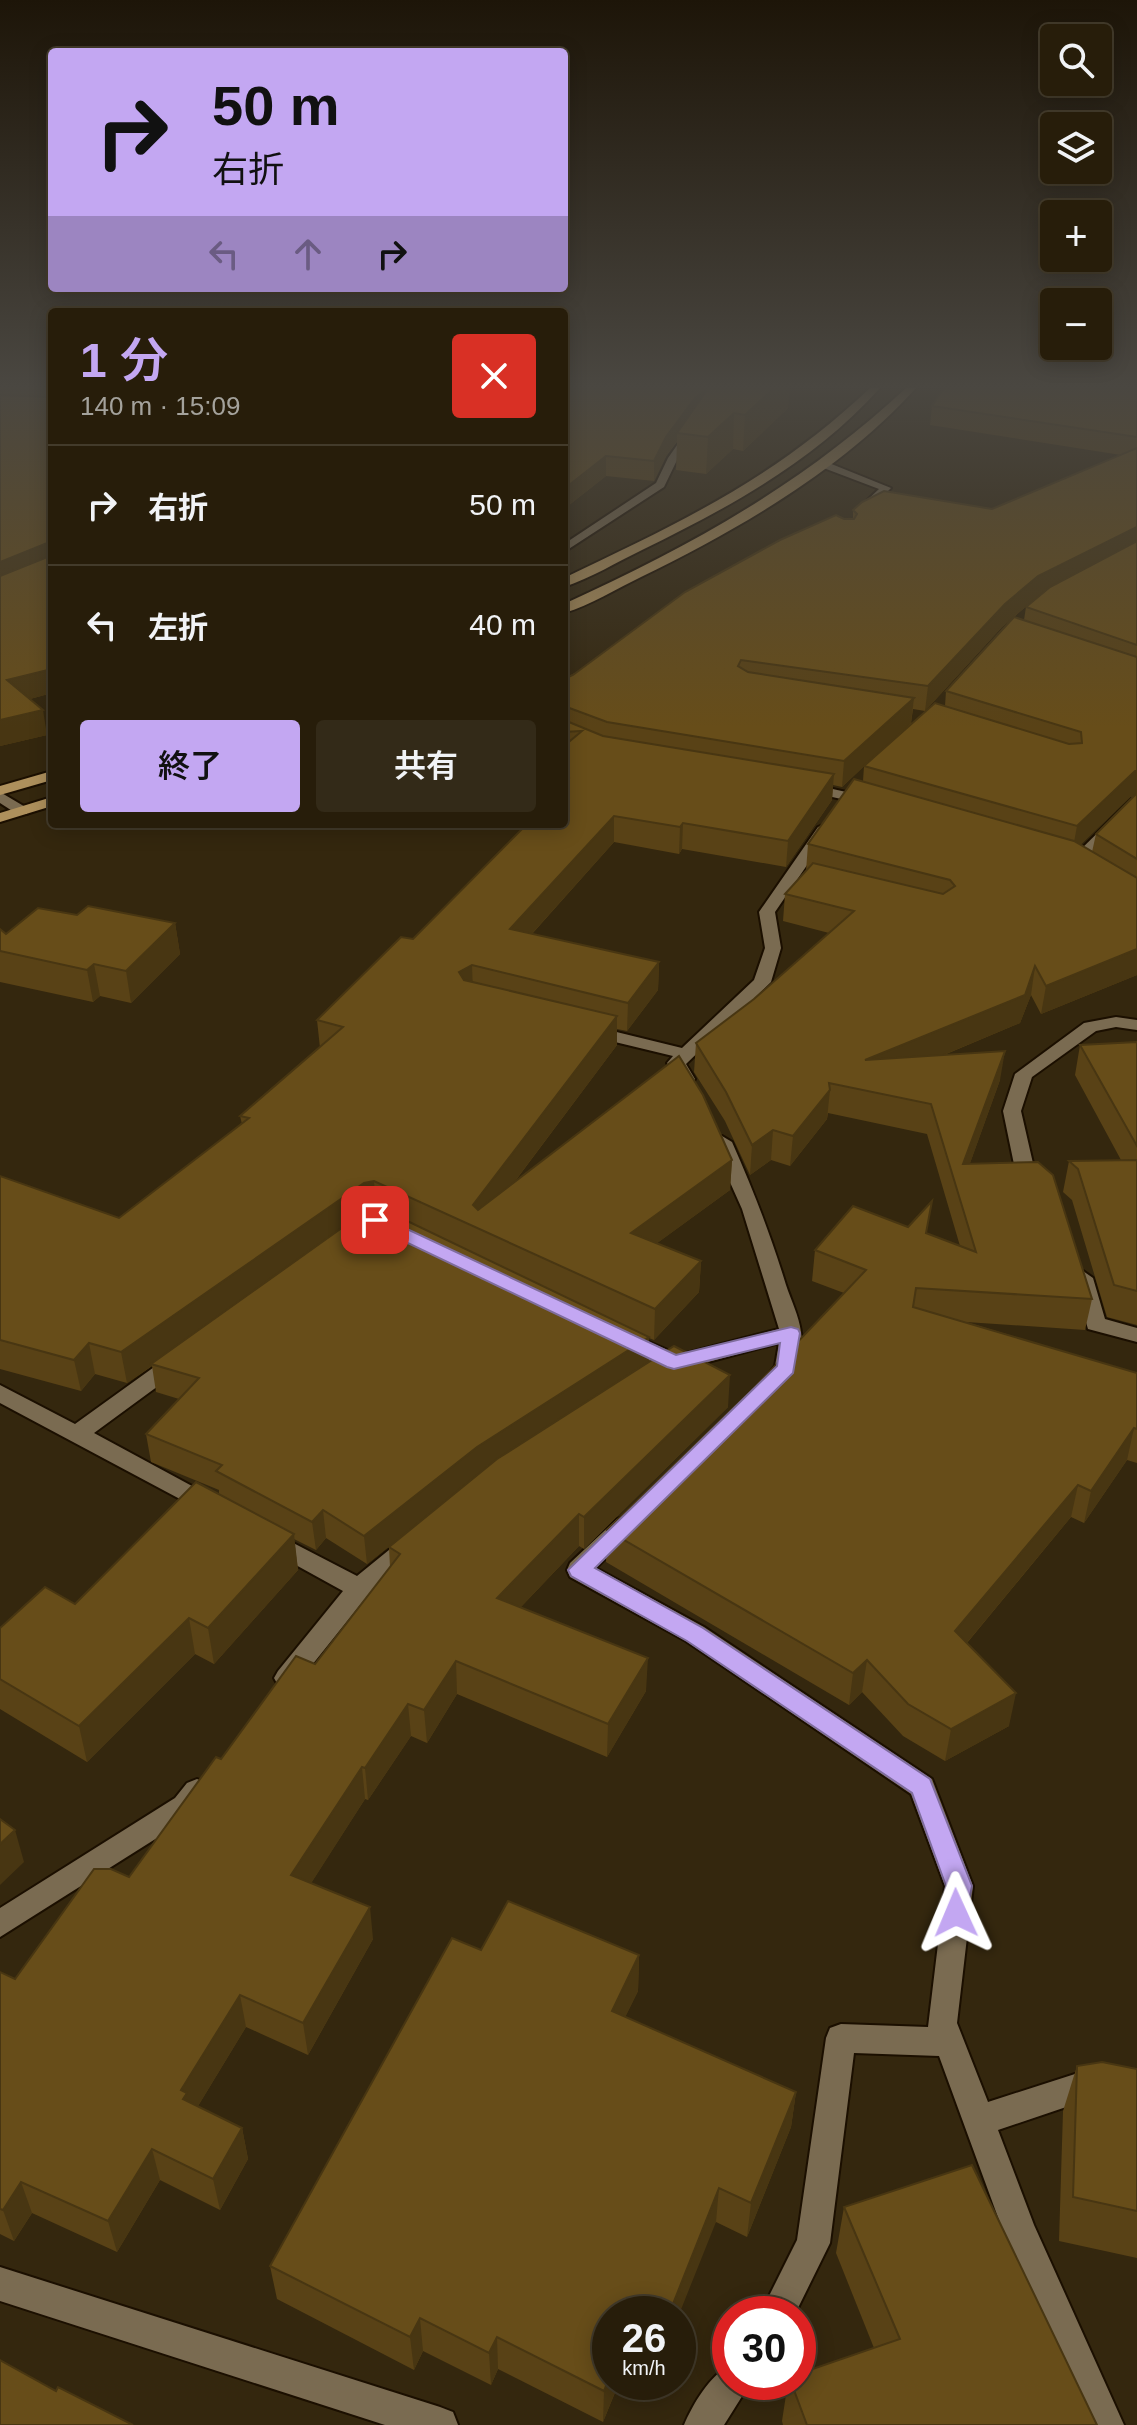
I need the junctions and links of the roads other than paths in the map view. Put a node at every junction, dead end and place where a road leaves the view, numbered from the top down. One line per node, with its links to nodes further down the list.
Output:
1 (636, 501): 6 (street)
2 (723, 501): 7 (main road)
3 (769, 501): 8 (main road)
4 (872, 501): 5 (street)
5 (852, 521)
6 (568, 546)
7 (568, 581)
8 (568, 607)
9 (48, 776): 12 (main road)
10 (786, 784): 11 (street)
11 (853, 788): 15 (street); 21 (street)
12 (0, 794): 16 (street)
13 (48, 802): 16 (main road)
14 (1137, 802): 18 (street)
15 (891, 808)
16 (22, 811): 17 (main road)
17 (0, 818)
18 (1075, 863)
19 (1137, 1025): 24 (street)
20 (579, 1027): 21 (street)
21 (686, 1054): 22 (street)
22 (699, 1099)
23 (713, 1123): 27 (street)
24 (1048, 1192)
25 (1076, 1256): 28 (street)
26 (603, 1328): 30 (street)
27 (791, 1333): 30 (street); 32 (street)
28 (1137, 1335)
29 (194, 1350): 34 (street)
30 (674, 1362): 31 (street)
31 (648, 1380)
32 (765, 1389)
33 (0, 1393): 34 (street)
34 (77, 1434): 36 (street)
35 (645, 1506): 43 (street)
36 (224, 1514)
37 (251, 1529): 39 (street)
38 (429, 1531): 39 (street)
39 (359, 1588): 40 (street)
40 (272, 1697)
41 (214, 1769): 42 (street)
42 (0, 1924)
43 (948, 2042): 45 (street); 47 (street)
44 (1137, 2091): 45 (street)
45 (978, 2121): 51 (street)
46 (0, 2284): 49 (street)
47 (786, 2296)
48 (720, 2400): 50 (street)
49 (440, 2425)
50 (702, 2425)
51 (1106, 2425)

